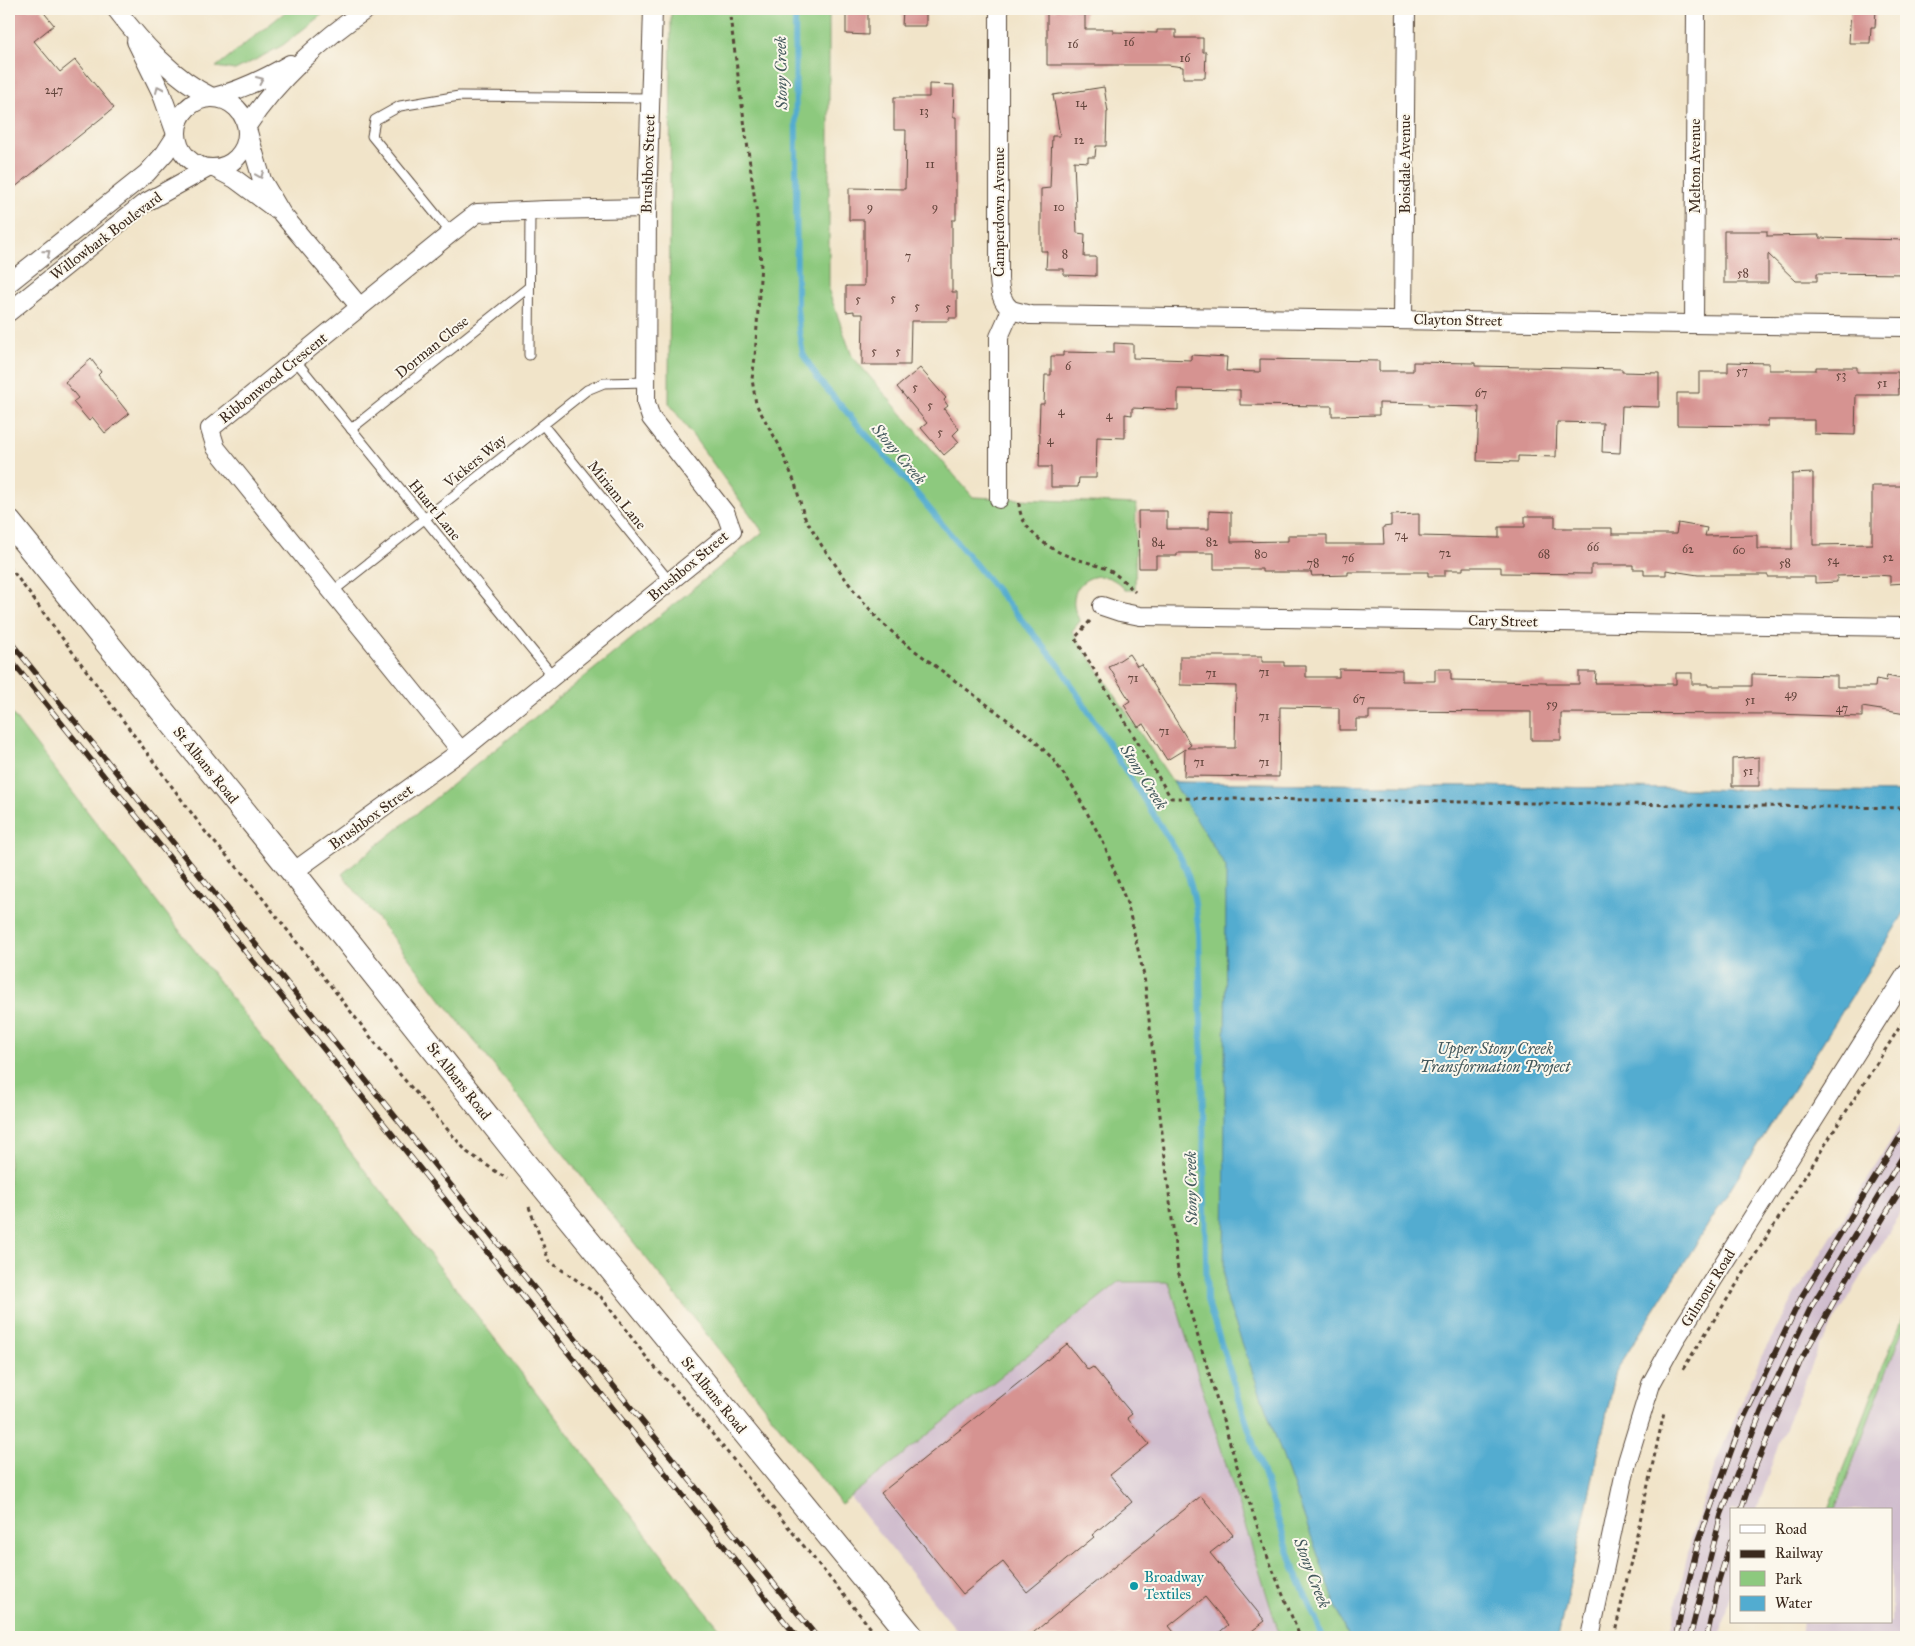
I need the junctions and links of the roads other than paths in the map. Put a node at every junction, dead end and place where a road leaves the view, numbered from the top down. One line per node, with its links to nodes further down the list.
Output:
1 (367, 9): 7 (street)
2 (999, 9): 20 (street, Camperdown Avenue)
3 (1406, 9): 22 (street, Boisdale Avenue)
4 (1696, 9): 23 (street, Melton Avenue)
5 (118, 11): 8 (street); 11 (street, one-way to 5)
6 (651, 13): 9 (street, Brushbox Street)
7 (312, 52): 8 (street, one-way to 7); 10 (street)
8 (213, 97): 10 (street); 11 (street)
9 (650, 98): 13 (street, Brushbox Street); 16 (lane)
10 (247, 129): 12 (street); 15 (street, one-way to 15)
11 (176, 135): 12 (street); 17 (street, Willowbark Boulevard, one-way to 11)
12 (211, 168): 15 (street); 21 (street, Willowbark Boulevard)
13 (647, 208): 14 (street, Ribbonwood Crescent); 27 (street, Brushbox Street)
14 (530, 210): 16 (street, Ribbonwood Crescent); 18 (lane)
15 (282, 214): 19 (street)
16 (450, 233): 19 (street, Ribbonwood Crescent)
17 (9, 283)
18 (529, 287): 25 (lane); 29 (lane, Dorman Close)
19 (360, 307): 26 (street, Ribbonwood Crescent)
20 (1011, 310): 22 (street, Clayton Street); 30 (street)
21 (9, 312)
22 (1403, 319): 23 (street, Clayton Street)
23 (1694, 324): 24 (street, Clayton Street)
24 (1906, 327)
25 (530, 355)
26 (295, 360): 29 (lane, Huart Lane); 34 (street, Ribbonwood Crescent)
27 (647, 382): 28 (lane, Vickers Way); 33 (street, Brushbox Street)
28 (543, 424): 31 (lane, Vickers Way); 33 (lane, Miriam Lane)
29 (351, 429): 31 (lane, Huart Lane)
30 (999, 499)
31 (424, 519): 34 (lane, Vickers Way); 37 (lane, Huart Lane)
32 (9, 522): 39 (main road, St Albans Road)
33 (670, 582): 37 (street, Brushbox Street)
34 (332, 592): 38 (street, Ribbonwood Crescent)
35 (1102, 606): 36 (street, Cary Street)
36 (1906, 628)
37 (553, 676): 38 (street, Brushbox Street)
38 (461, 751): 39 (street, Brushbox Street)
39 (293, 872): 41 (main road, St Albans Road)
40 (1906, 974): 42 (street, Gilmour Road)
41 (912, 1637)
42 (1590, 1637)

